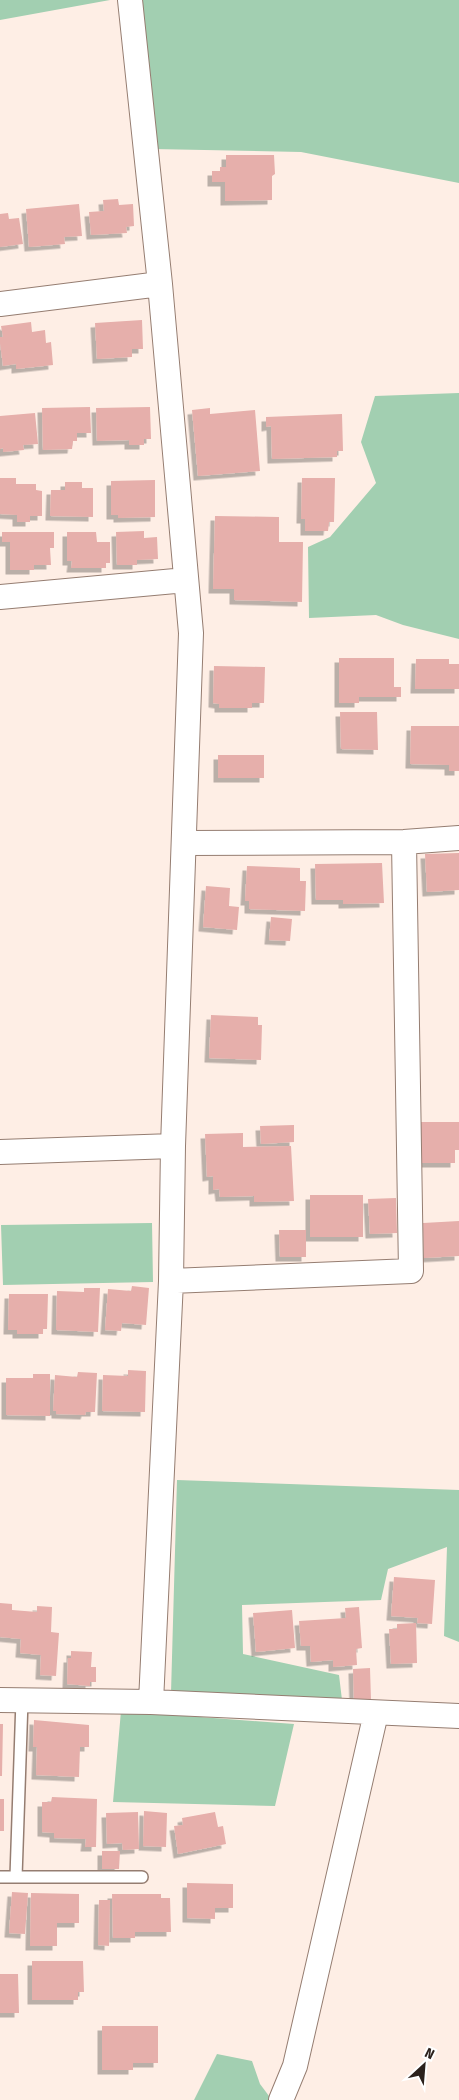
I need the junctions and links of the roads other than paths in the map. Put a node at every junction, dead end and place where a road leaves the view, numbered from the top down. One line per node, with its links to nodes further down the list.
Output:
1 (130, 0): 2 (street)
2 (160, 284): 3 (street); 4 (street)
3 (0, 304)
4 (186, 580): 5 (street); 8 (street)
5 (0, 597)
6 (459, 838): 7 (street)
7 (404, 842): 8 (street); 11 (street)
8 (184, 843): 9 (street)
9 (173, 1146): 10 (street); 11 (street)
10 (0, 1152)
11 (171, 1280): 13 (street)
12 (11, 1700): 13 (street); 17 (lane)
13 (151, 1702): 14 (street)
14 (376, 1713): 15 (street); 19 (street)
15 (459, 1716)
16 (0, 1877): 17 (lane)
17 (16, 1877): 18 (lane)
18 (142, 1878)
19 (281, 2100)

